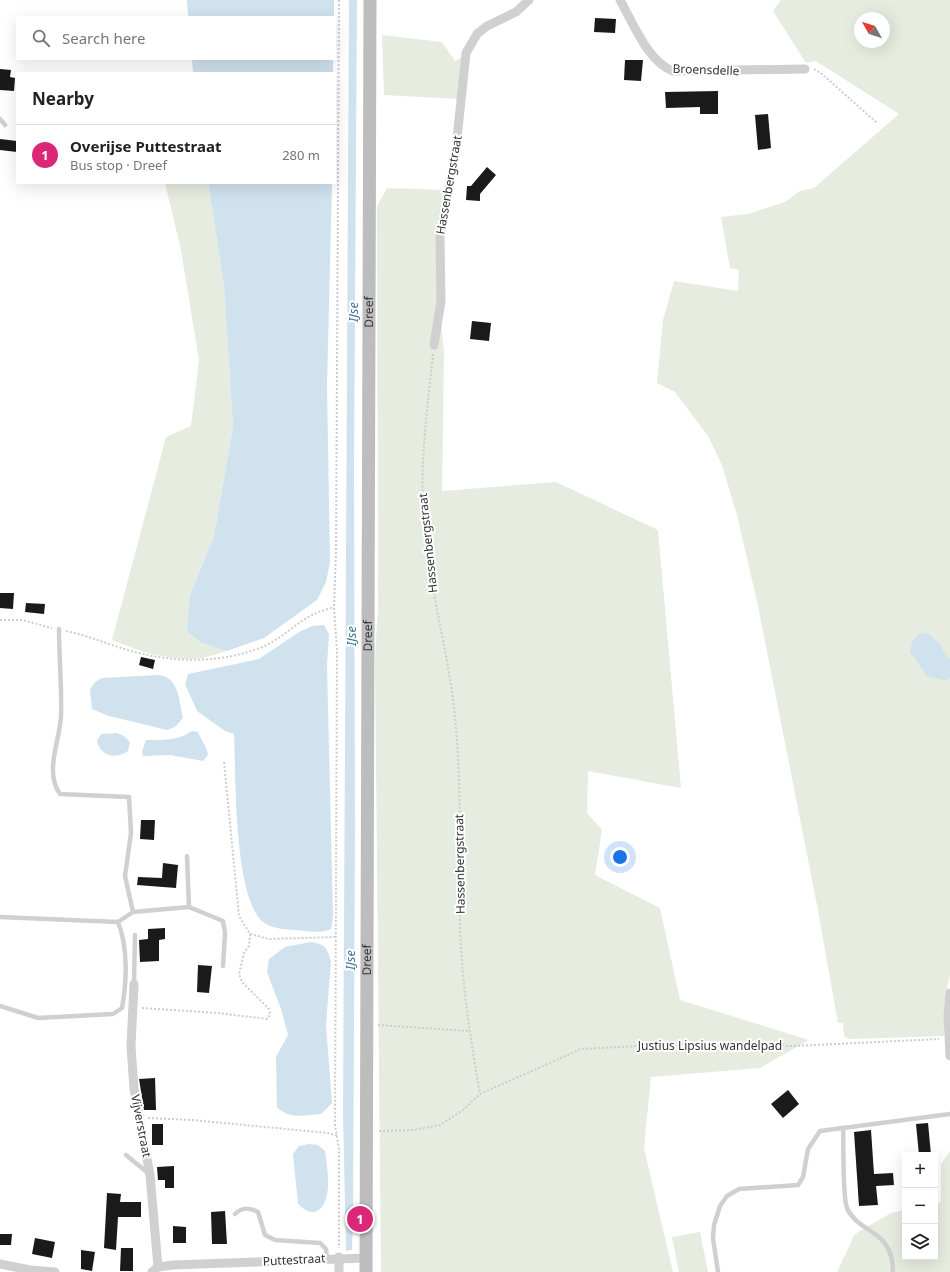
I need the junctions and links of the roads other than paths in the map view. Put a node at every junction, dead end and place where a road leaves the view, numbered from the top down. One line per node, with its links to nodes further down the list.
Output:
1 (370, 0): 26 (main road, Dreef)
2 (529, 0): 7 (street, Hassenbergstraat)
3 (620, 0): 4 (street, Broensdelle)
4 (805, 69)
5 (0, 119): 6 (lane)
6 (5, 125)
7 (434, 345)
8 (59, 629): 11 (lane)
9 (188, 856): 10 (lane)
10 (189, 907): 11 (lane); 15 (lane)
11 (133, 912): 13 (lane)
12 (0, 917): 13 (lane)
13 (118, 922): 18 (lane)
14 (135, 935): 16 (lane)
15 (223, 966)
16 (134, 984): 23 (street, Vijverstraat)
17 (950, 993): 19 (street)
18 (0, 1006)
19 (950, 1056)
20 (950, 1114): 21 (lane)
21 (843, 1128): 34 (lane); 35 (lane)
22 (126, 1155): 23 (lane)
23 (150, 1175): 28 (street, Vijverstraat)
24 (235, 1214): 25 (lane)
25 (327, 1258): 26 (street, Puttestraat); 29 (street, Puttestraat)
26 (351, 1258): 32 (street, Dreef); 33 (main road, Dreef)
27 (0, 1264): 30 (street)
28 (155, 1269): 29 (street, Puttestraat)
29 (173, 1269)
30 (30, 1271): 31 (street)
31 (55, 1272)
32 (339, 1272)
33 (366, 1272)
34 (718, 1272)
35 (893, 1272)

